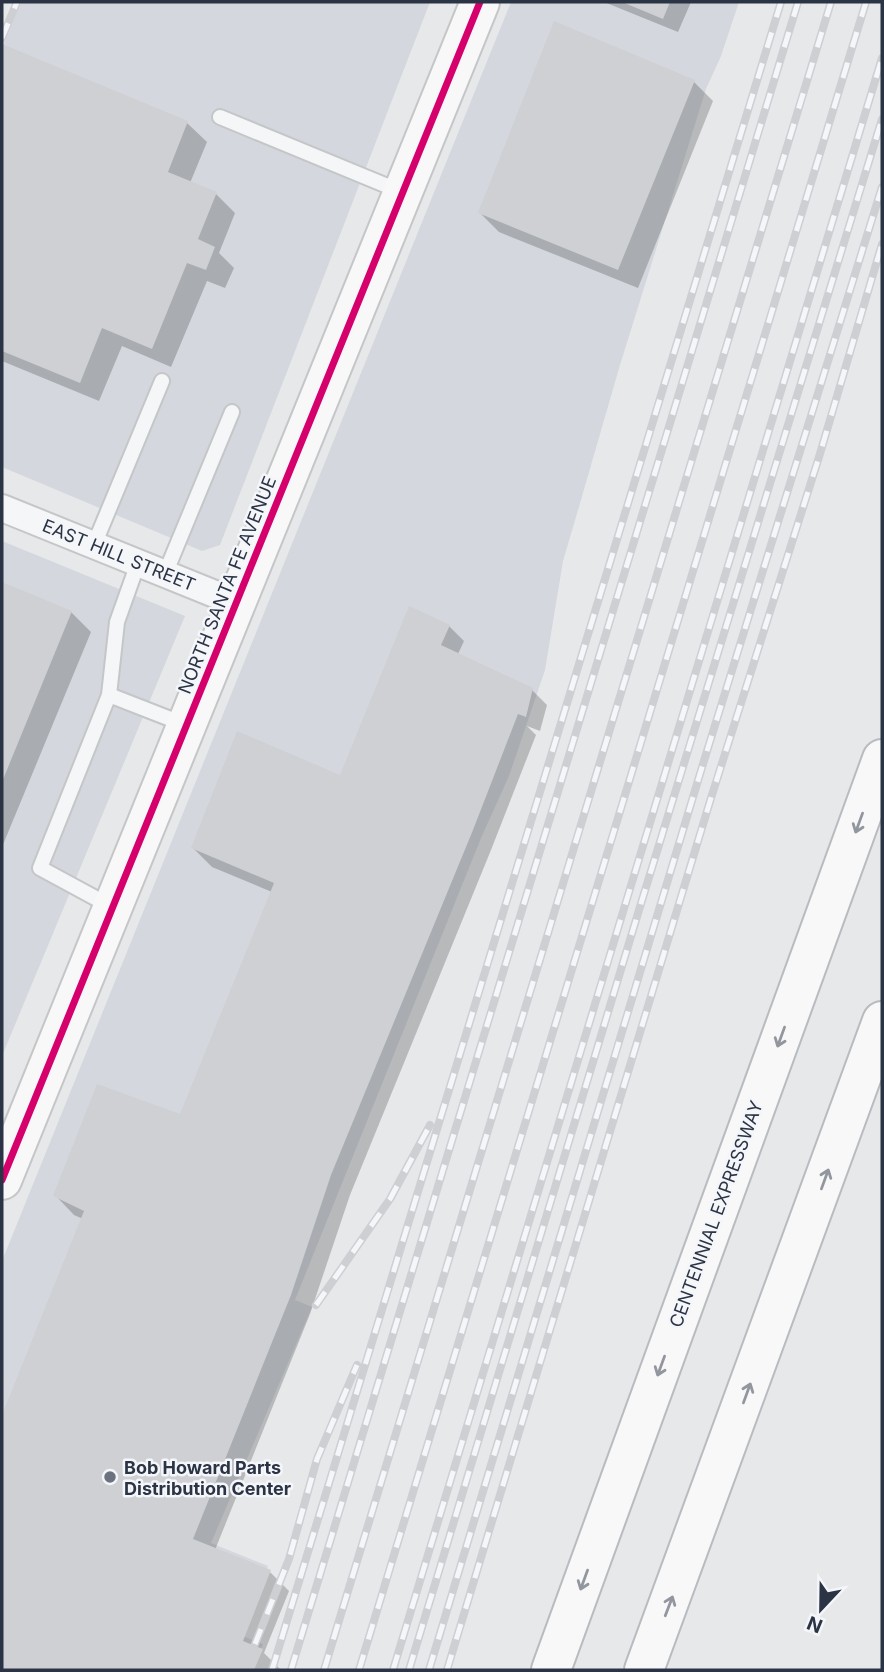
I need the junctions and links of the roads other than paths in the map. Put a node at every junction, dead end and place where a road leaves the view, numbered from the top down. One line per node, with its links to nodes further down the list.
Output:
1 (480, 2): 3 (main road, NORTH SANTA FE AVENUE)
2 (220, 117): 3 (lane)
3 (403, 192): 10 (main road, NORTH SANTA FE AVENUE)
4 (162, 381): 7 (lane)
5 (232, 412): 9 (lane)
6 (2, 508): 7 (street, EAST HILL STREET)
7 (94, 545): 8 (street, EAST HILL STREET)
8 (138, 563): 9 (street, EAST HILL STREET); 11 (lane)
9 (165, 574): 10 (street, EAST HILL STREET)
10 (237, 603): 12 (main road, NORTH SANTA FE AVENUE)
11 (108, 695): 12 (lane); 14 (lane)
12 (187, 725): 14 (main road, NORTH SANTA FE AVENUE)
13 (882, 759): 17 (main road, CENTENNIAL EXPRESSWAY, one-way to 17)
14 (113, 907): 16 (main road, NORTH SANTA FE AVENUE)
15 (882, 1021): 18 (main road, one-way to 15)
16 (2, 1180)
17 (551, 1670)
18 (644, 1670)

